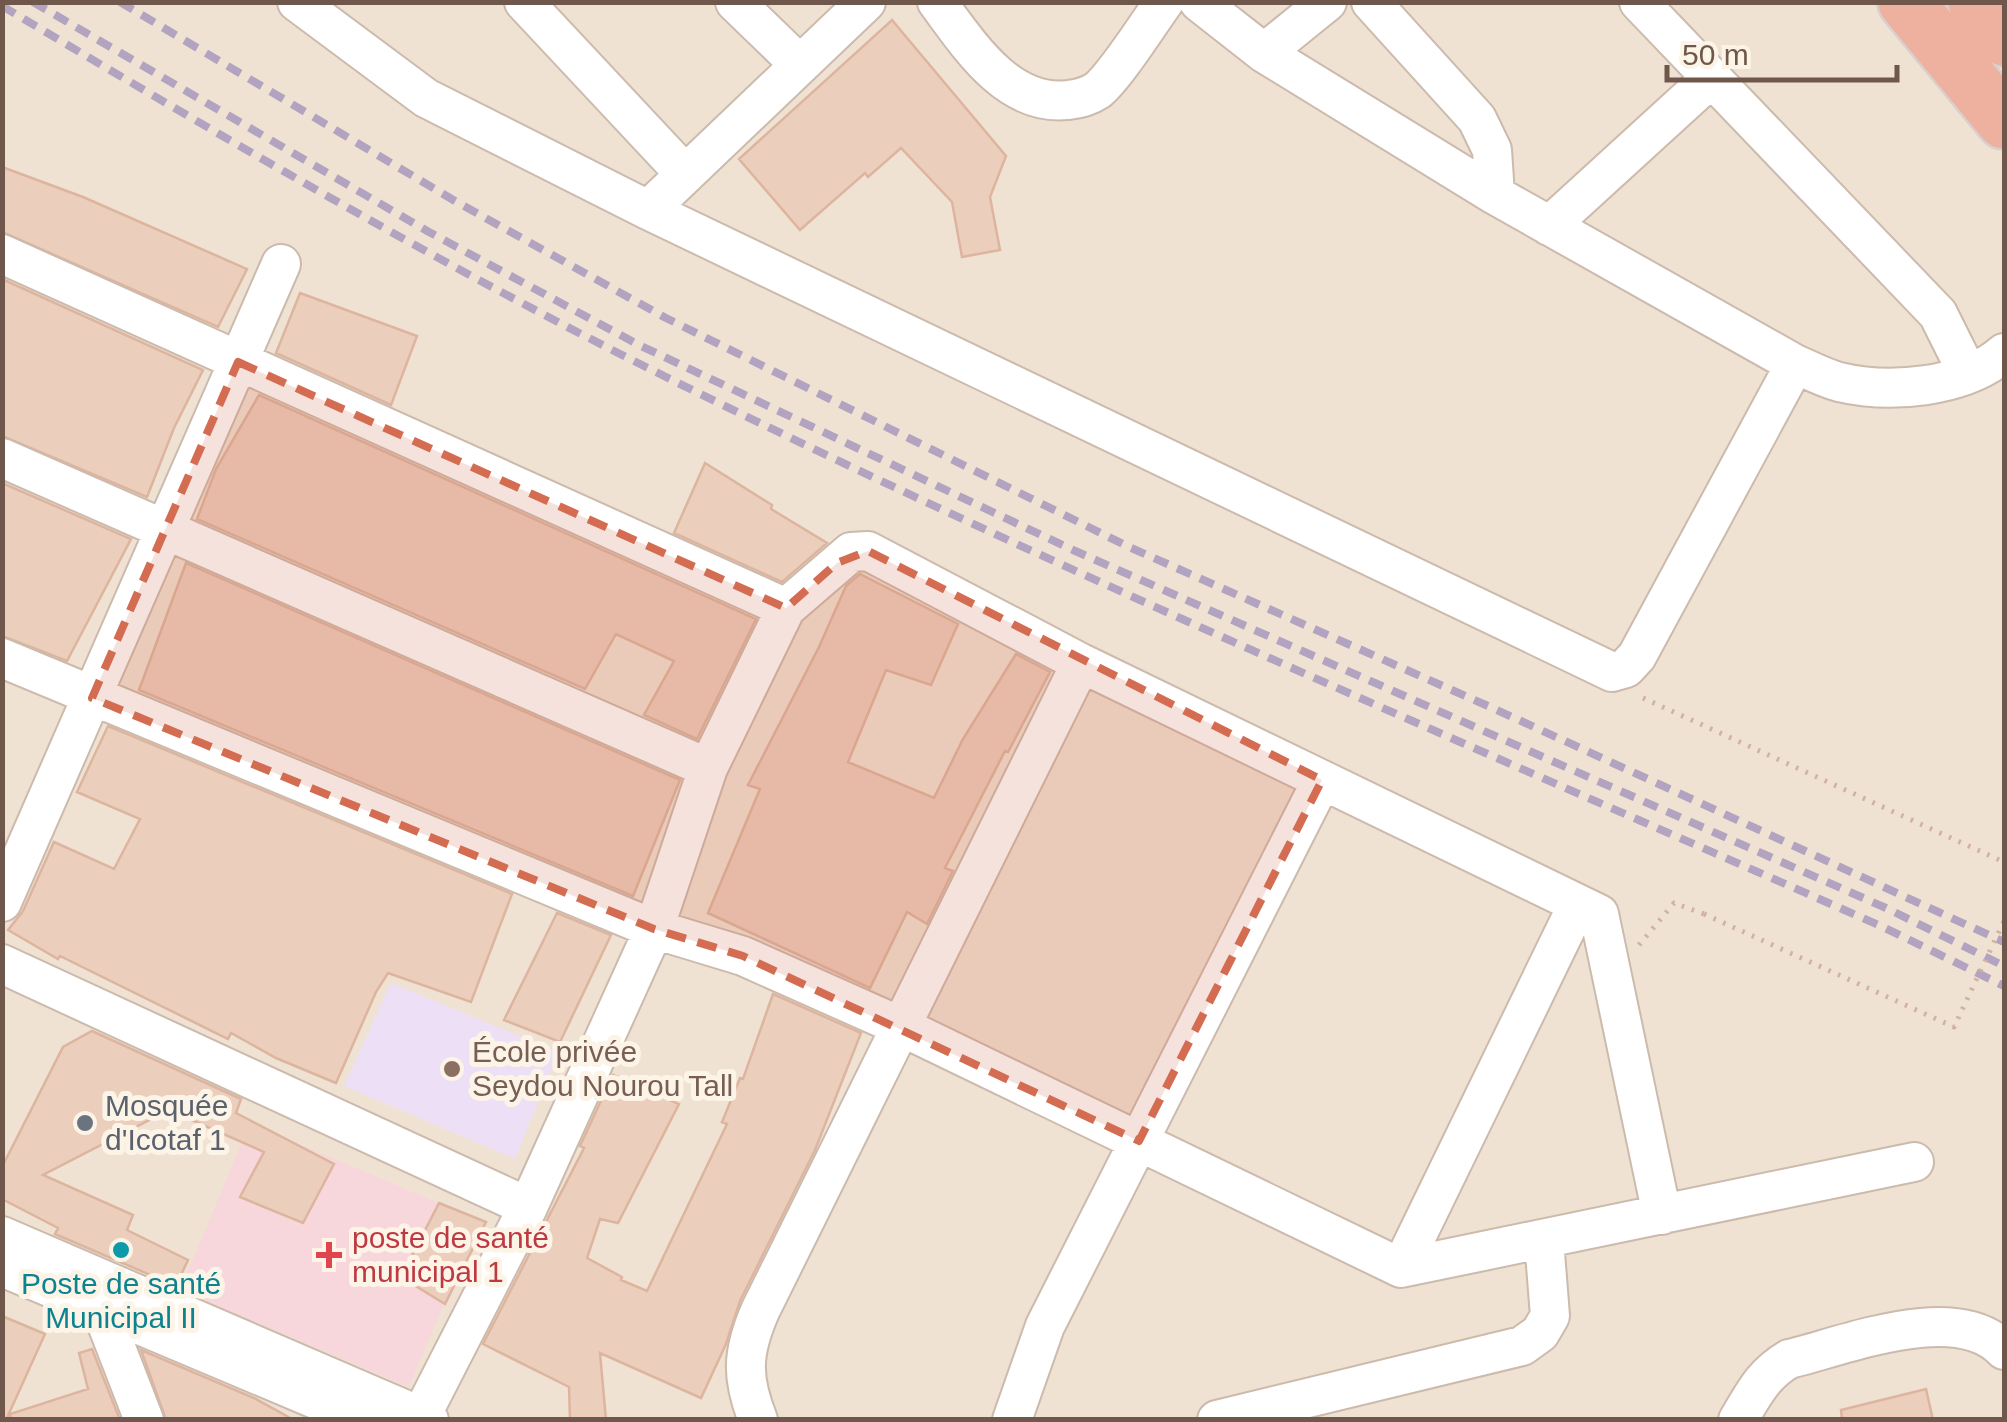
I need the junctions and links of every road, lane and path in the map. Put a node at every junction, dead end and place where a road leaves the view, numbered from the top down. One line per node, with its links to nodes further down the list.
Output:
1 (296, 2): 20 (street)
2 (524, 2): 18 (street)
3 (735, 2): 15 (street)
4 (866, 2): 15 (street)
5 (937, 2): 6 (street)
6 (1164, 2)
7 (1199, 2): 14 (street)
8 (1328, 2): 14 (street)
9 (1371, 2): 19 (street)
10 (1639, 2): 16 (street)
11 (1906, 2): 17 (highway)
12 (1976, 2): 13 (highway)
13 (2004, 38)
14 (1264, 53): 19 (street)
15 (799, 64): 18 (street)
16 (1710, 80): 21 (street); 27 (street)
17 (2004, 121)
18 (685, 174): 20 (street)
19 (1495, 196): 21 (street)
20 (648, 210): 26 (street)
21 (1549, 226): 26 (street)
22 (2, 254): 25 (street)
23 (281, 264): 25 (street)
24 (2004, 353): 27 (street)
25 (238, 362): 29 (street); 30 (street)
26 (1795, 364): 27 (street)
27 (1968, 374)
28 (2, 458): 29 (street)
29 (165, 531): 34 (street); 35 (street)
30 (786, 608): 32 (street); 35 (street)
31 (2, 658): 34 (street)
32 (1082, 663): 36 (street); 45 (street)
33 (1631, 692): 37 (path)
34 (92, 698): 38 (street); 42 (street)
35 (708, 768): 42 (street)
36 (1322, 780): 40 (street); 46 (street)
37 (2004, 862)
38 (10, 863): 39 (street)
39 (2, 902)
40 (1578, 904): 43 (street); 53 (street)
41 (2004, 921): 43 (path, bridge)
42 (654, 929): 45 (street); 48 (street)
43 (1608, 954): 49 (street)
44 (2, 964): 48 (street)
45 (900, 1026): 46 (street); 59 (street)
46 (1139, 1141): 53 (street); 60 (street)
47 (1914, 1162): 49 (street)
48 (528, 1207): 56 (street)
49 (1662, 1215): 51 (street)
50 (2, 1236): 54 (street)
51 (1544, 1240): 53 (street); 61 (street)
52 (2, 1266): 54 (street)
53 (1402, 1268)
54 (94, 1292): 56 (street); 57 (street); 58 (street)
55 (2004, 1350): 62 (street)
56 (423, 1418)
57 (144, 1420)
58 (364, 1420)
59 (758, 1420)
60 (1012, 1420)
61 (1217, 1420)
62 (1738, 1420)

